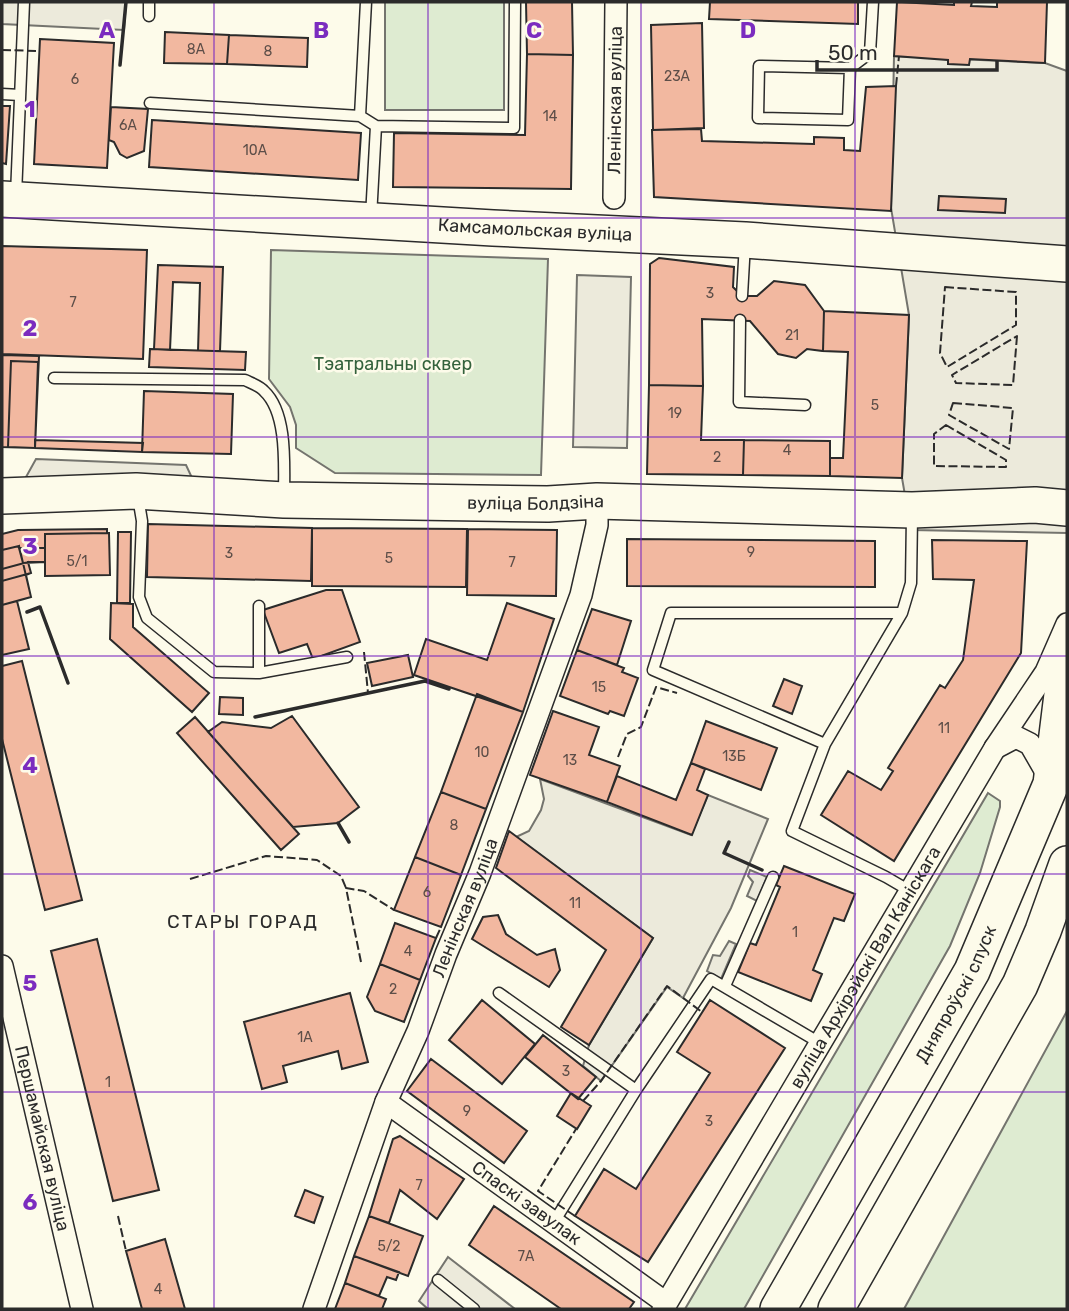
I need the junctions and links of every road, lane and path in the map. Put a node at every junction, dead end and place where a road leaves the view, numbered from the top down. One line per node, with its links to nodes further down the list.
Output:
1 (24, 2): 10 (lane)
2 (149, 2): 7 (lane)
3 (366, 2): 12 (lane)
4 (515, 2): 13 (lane)
5 (616, 2): 14 (street, Ленінская вуліца)
6 (873, 2): 8 (lane)
7 (149, 16)
8 (850, 68): 8 (lane)
9 (2, 94): 10 (lane)
10 (20, 95): 15 (lane)
11 (150, 103): 12 (lane)
12 (360, 116): 13 (lane)
13 (376, 126): 16 (lane)
14 (614, 198)
15 (9, 200): 16 (main road, Камсамольская вуліца)
16 (371, 220): 17 (main road, Камсамольская вуліца)
17 (745, 240): 18 (main road, Камсамольская вуліца); 19 (lane)
18 (1067, 264)
19 (742, 296)
20 (740, 320): 22 (lane)
21 (54, 378): 25 (lane)
22 (805, 405)
23 (136, 491): 24 (main road, вуліца Болдзіна); 25 (main road, вуліца Болдзіна); 34 (lane)
24 (2, 496)
25 (284, 500): 26 (main road, вуліца Болдзіна)
26 (597, 501): 28 (main road, вуліца Болдзіна); 46 (street, Ленінская вуліца)
27 (1067, 508): 28 (main road, вуліца Болдзіна)
28 (912, 510): 30 (lane)
29 (259, 606): 34 (lane)
30 (902, 613): 35 (lane); 35 (lane)
31 (1067, 624): 36 (street, вуліца Архірэйскі Вал Каніскага)
32 (1067, 654): 37 (main road, Дняпроўскі спуск)
33 (347, 657): 34 (lane)
34 (259, 673)
35 (825, 744): 40 (lane)
36 (995, 748): 37 (street); 40 (street, вуліца Архірэйскі Вал Каніскага)
37 (1051, 784): 53 (main road, Дняпроўскі спуск)
38 (1067, 864): 54 (main road)
39 (773, 877): 42 (lane)
40 (910, 891): 44 (street, вуліца Архірэйскі Вал Каніскага)
41 (2, 966): 50 (street, Першамайская вуліца)
42 (725, 986): 44 (lane); 45 (lane)
43 (499, 993): 45 (lane)
44 (820, 1043): 49 (street, вуліца Архірэйскі Вал Каніскага)
45 (636, 1090): 47 (lane)
46 (386, 1102): 47 (street, Спаскі завулак); 51 (street, Ленінская вуліца)
47 (554, 1222): 49 (street, Спаскі завулак)
48 (438, 1280): 52 (lane)
49 (664, 1306)
50 (80, 1309)
51 (314, 1309)
52 (474, 1309)
53 (778, 1309)
54 (836, 1309)

